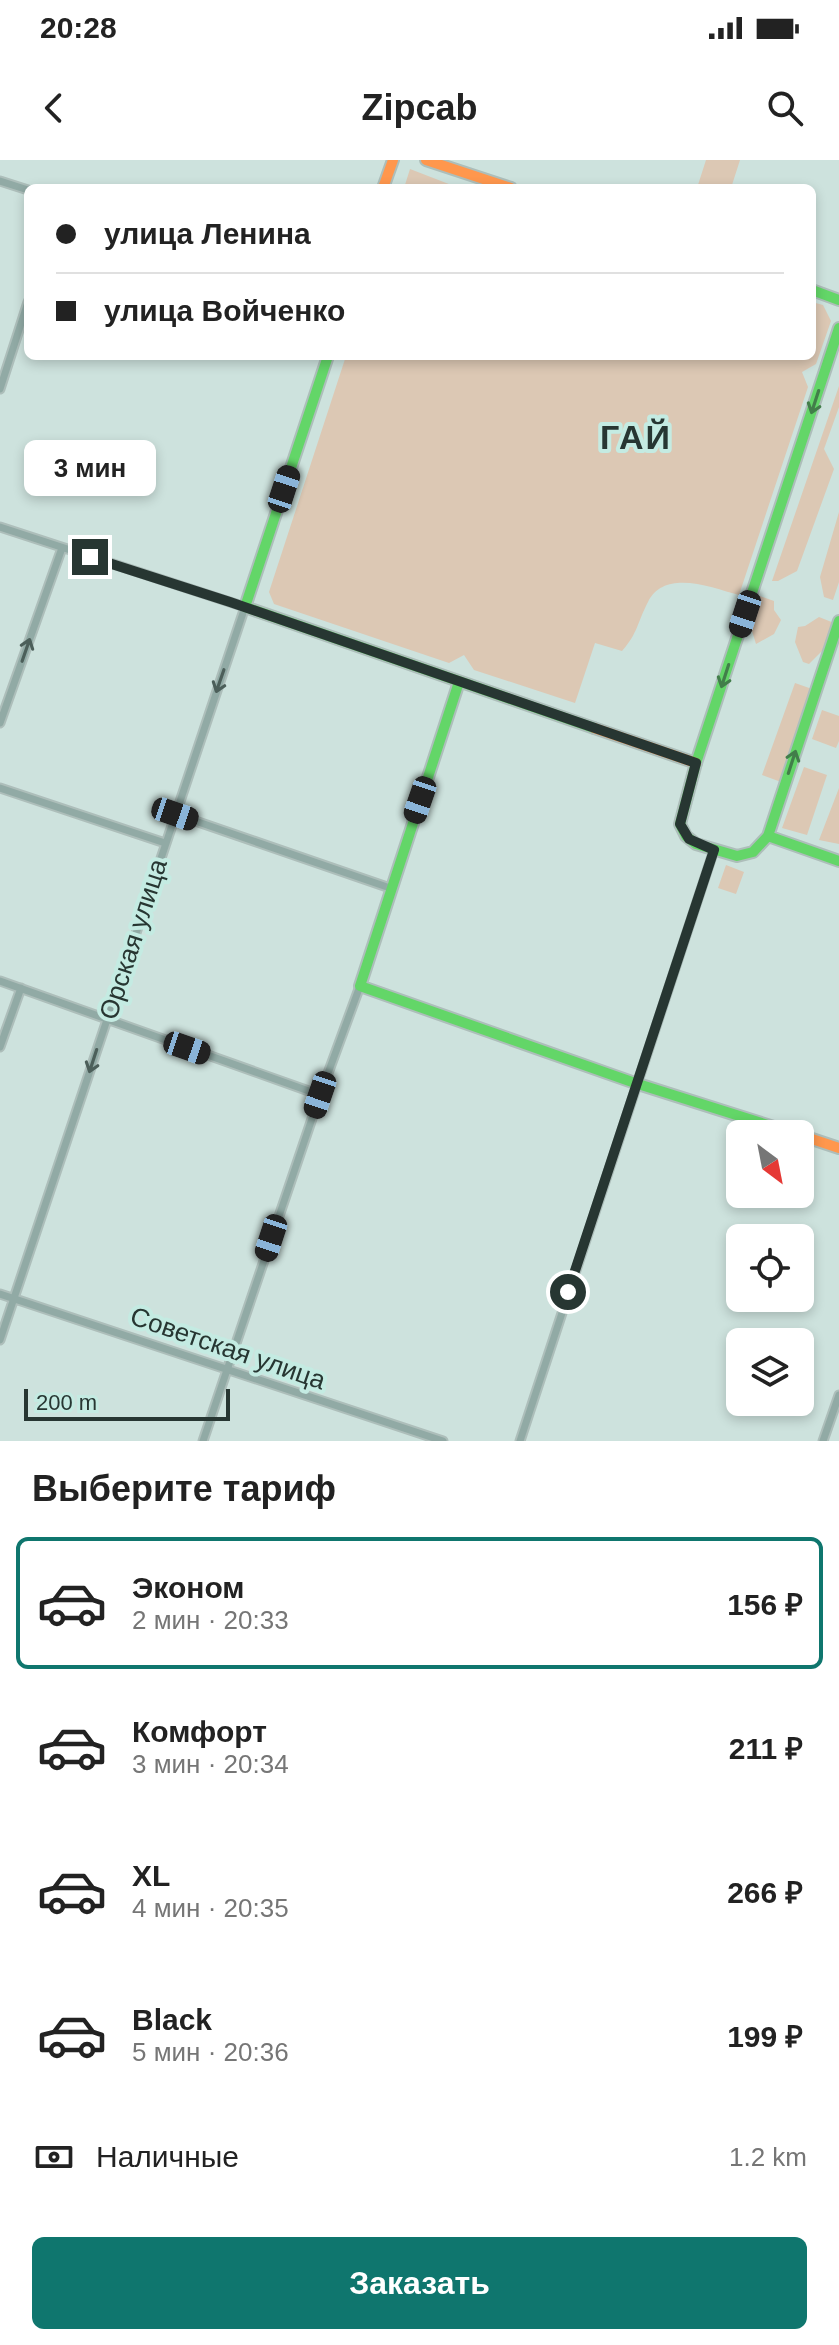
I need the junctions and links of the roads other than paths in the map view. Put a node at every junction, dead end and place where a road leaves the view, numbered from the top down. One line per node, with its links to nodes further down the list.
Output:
1 (393, 160): 5 (main road)
2 (426, 160): 3 (main road)
3 (447, 163): 6 (main road)
4 (0, 181): 7 (street)
5 (384, 184)
6 (501, 184)
7 (24, 189)
8 (816, 291): 9 (main road)
9 (839, 300)
10 (24, 314): 13 (street)
11 (839, 328): 20 (main road, one-way to 20)
12 (327, 360): 16 (main road, Орская улица)
13 (0, 389)
14 (0, 527): 15 (street)
15 (62, 548): 16 (street); 19 (street, one-way to 15)
16 (245, 607): 18 (main road); 22 (street, Орская улица, one-way to 22)
17 (839, 621): 23 (main road, one-way to 17)
18 (459, 682): 20 (main road); 27 (main road)
19 (0, 723)
20 (696, 763): 25 (main road)
21 (0, 788): 24 (street)
22 (175, 814): 24 (street, Орская улица); 27 (street)
23 (768, 836): 25 (main road); 26 (main road)
24 (165, 843): 31 (street, Орская улица)
25 (714, 850): 33 (street)
26 (839, 861)
27 (390, 888): 29 (main road)
28 (0, 981): 30 (street)
29 (360, 986): 33 (main road); 34 (street)
30 (21, 988): 31 (street); 32 (street)
31 (107, 1020): 34 (street); 39 (street, Орская улица, one-way to 39)
32 (0, 1047)
33 (635, 1083): 35 (main road); 45 (street)
34 (320, 1095): 41 (street)
35 (751, 1120)
36 (814, 1140): 37 (main road)
37 (839, 1148)
38 (0, 1294): 39 (street, Советская улица)
39 (14, 1299): 40 (street, Орская улица); 41 (street, Советская улица)
40 (0, 1340)
41 (227, 1369): 43 (street); 44 (street, Советская улица)
42 (839, 1395): 46 (street)
43 (203, 1441)
44 (443, 1441)
45 (520, 1441)
46 (823, 1441)

